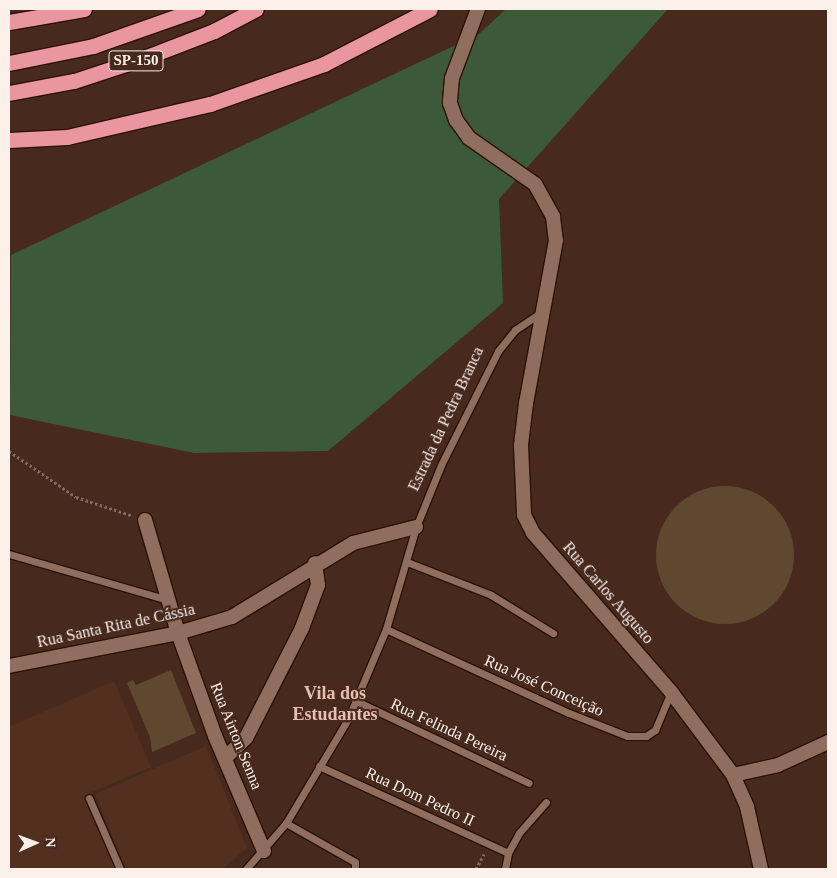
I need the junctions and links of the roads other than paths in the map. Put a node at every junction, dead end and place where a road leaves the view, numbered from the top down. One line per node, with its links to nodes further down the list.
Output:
1 (84, 9): 6 (highway)
2 (198, 9): 7 (highway, SP-150)
3 (256, 9): 8 (highway, SP-150)
4 (430, 9): 9 (highway)
5 (478, 9): 10 (street)
6 (9, 22)
7 (9, 63)
8 (9, 93)
9 (9, 140)
10 (540, 313): 12 (lane, Estrada da Pedra Branca); 21 (street, Rua Carlos Augusto)
11 (145, 520): 16 (street, Rua Airton Senna)
12 (416, 527): 14 (lane, Estrada da Pedra Branca); 15 (street, Rua Santa Rita de Cássia)
13 (9, 554): 16 (lane)
14 (407, 562): 17 (lane, Estrada da Pedra Branca); 19 (lane)
15 (315, 563): 18 (street, Rua Santa Rita de Cássia); 24 (street)
16 (168, 600): 18 (street, Rua Airton Senna)
17 (386, 629): 21 (lane, Rua José Conceição); 22 (lane, Estrada da Pedra Branca)
18 (178, 633): 20 (street, Rua Santa Rita de Cássia); 24 (street, Rua Airton Senna)
19 (553, 633)
20 (9, 666)
21 (671, 692): 26 (street, Rua Carlos Augusto)
22 (356, 701): 25 (lane, Estrada da Pedra Branca); 27 (lane, Rua Felinda Pereira)
23 (828, 742): 26 (street)
24 (224, 758): 31 (street, Rua Airton Senna)
25 (319, 766): 30 (lane, Estrada da Pedra Branca); 32 (lane, Rua Dom Pedro II)
26 (733, 775): 37 (street, Rua Carlos Augusto)
27 (529, 783)
28 (89, 798): 33 (lane)
29 (546, 802): 32 (lane)
30 (286, 823): 31 (lane, Estrada da Pedra Branca); 35 (lane)
31 (264, 851): 34 (lane, Estrada da Pedra Branca)
32 (508, 853): 36 (lane)
33 (120, 869)
34 (246, 869)
35 (355, 869)
36 (505, 869)
37 (761, 869)

